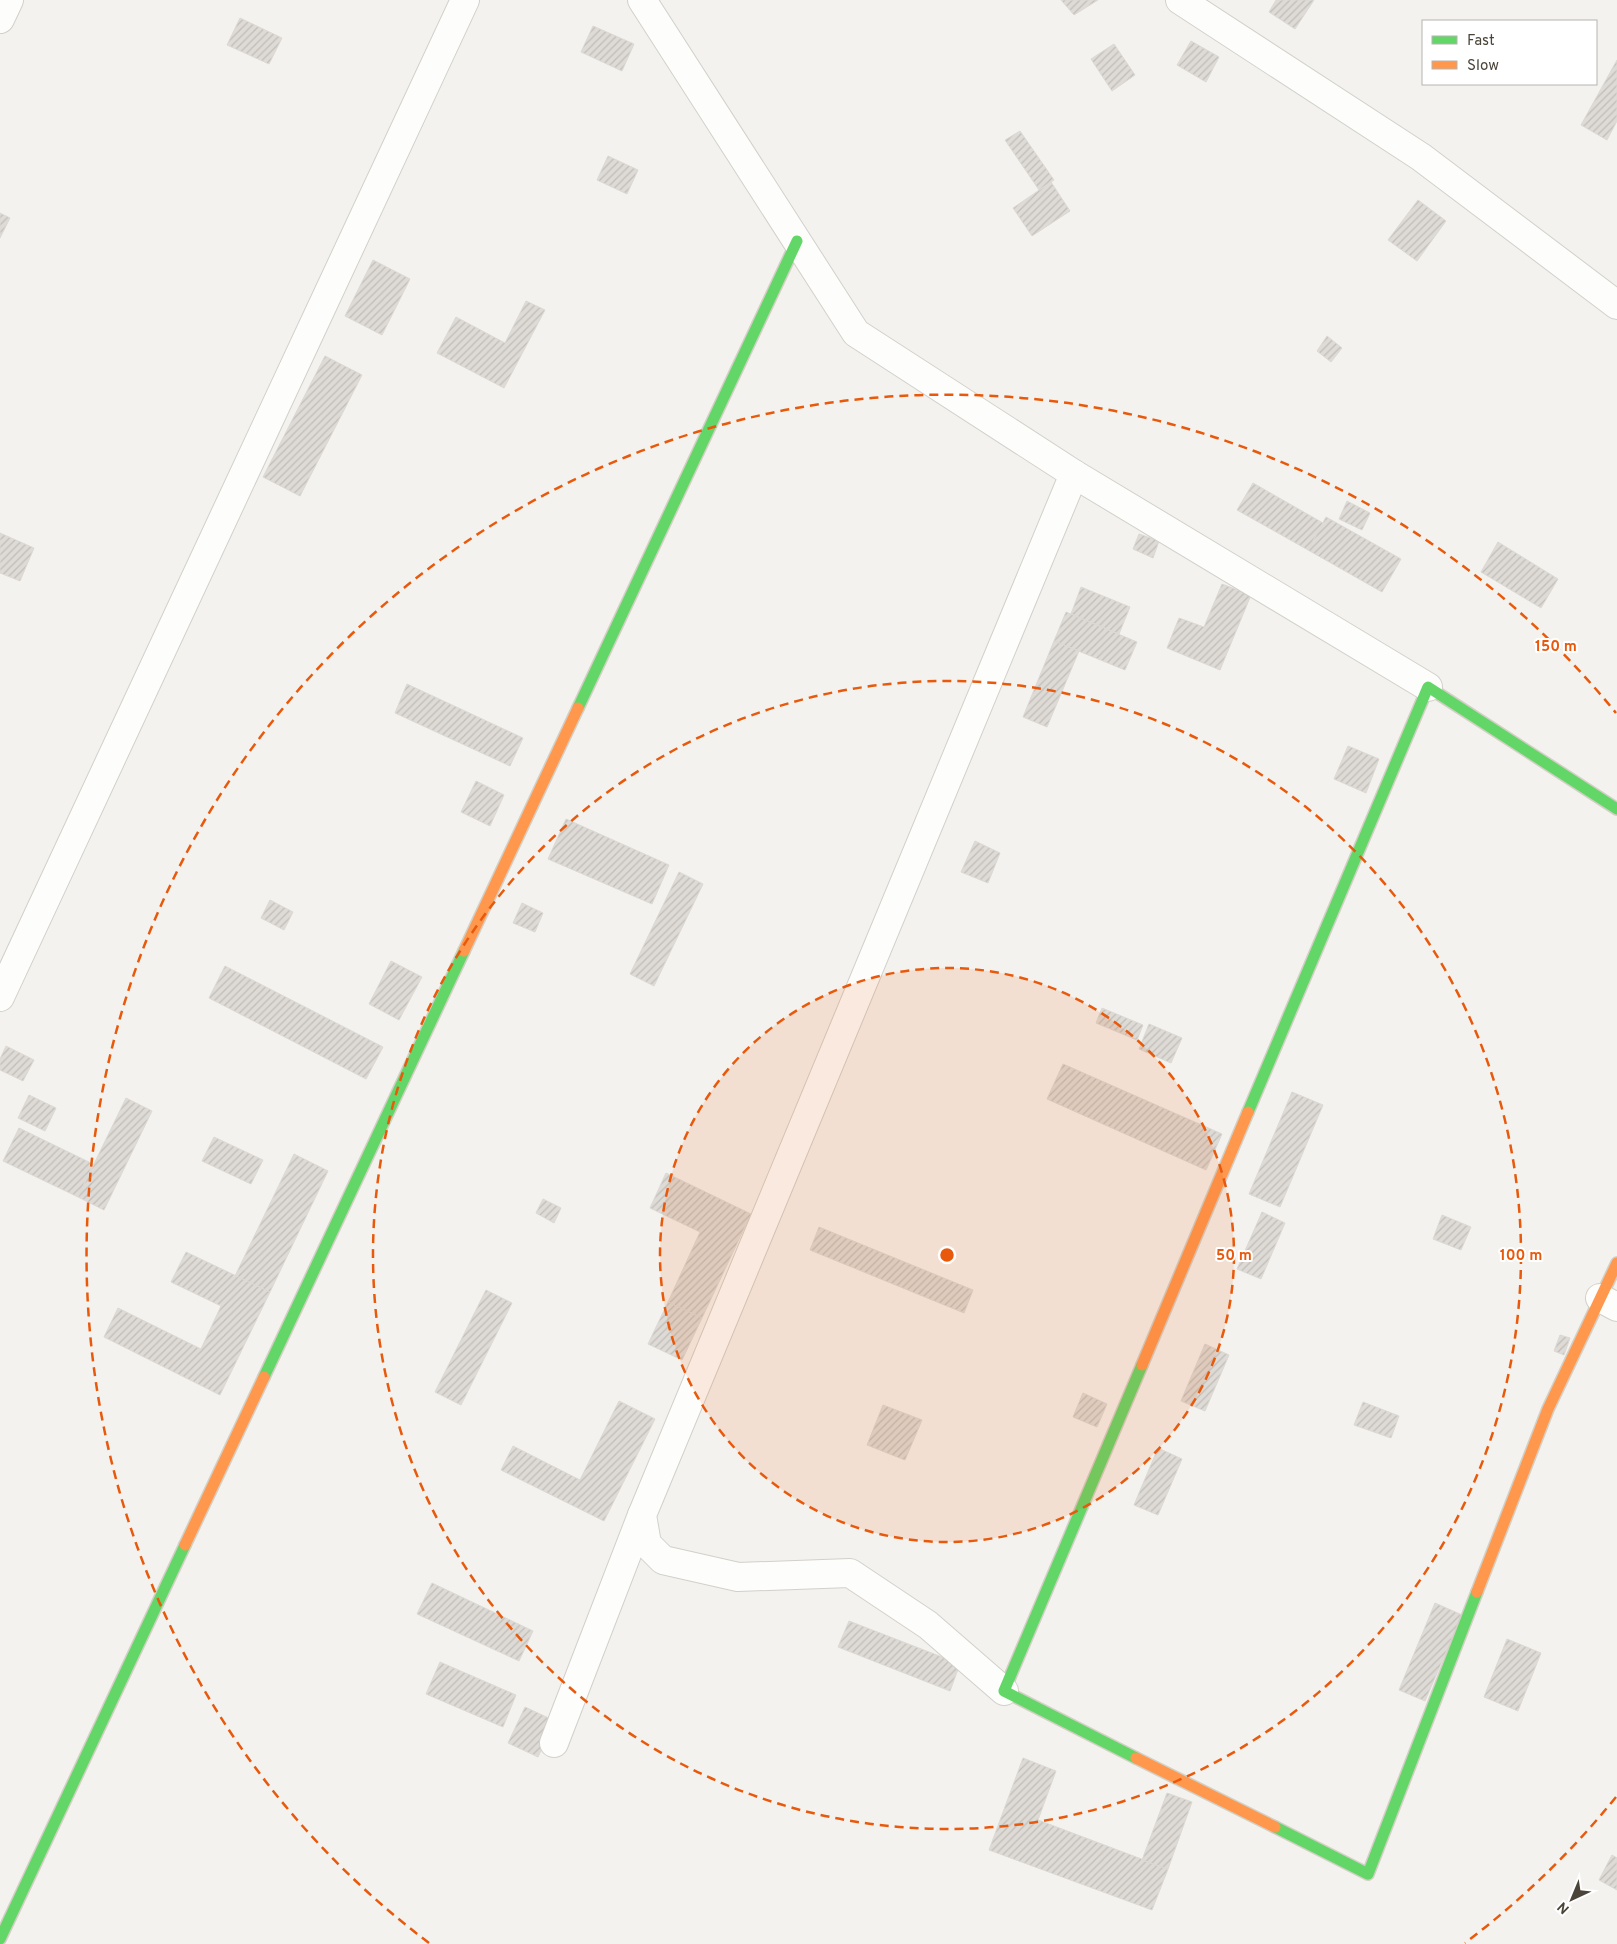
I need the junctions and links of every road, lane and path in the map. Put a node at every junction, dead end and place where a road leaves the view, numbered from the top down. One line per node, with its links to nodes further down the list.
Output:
1 (9, 0): 5 (street)
2 (466, 0): 11 (street)
3 (642, 0): 6 (street)
4 (1180, 0): 7 (street)
5 (0, 19)
6 (797, 241): 8 (street); 17 (street)
7 (1617, 305)
8 (1074, 474): 9 (street); 14 (street)
9 (1428, 687): 10 (street); 15 (street)
10 (1617, 809)
11 (0, 997)
12 (1617, 1263): 13 (street)
13 (1609, 1303): 15 (street)
14 (642, 1515): 15 (street); 16 (street)
15 (1004, 1691)
16 (554, 1743)
17 (0, 1939)

